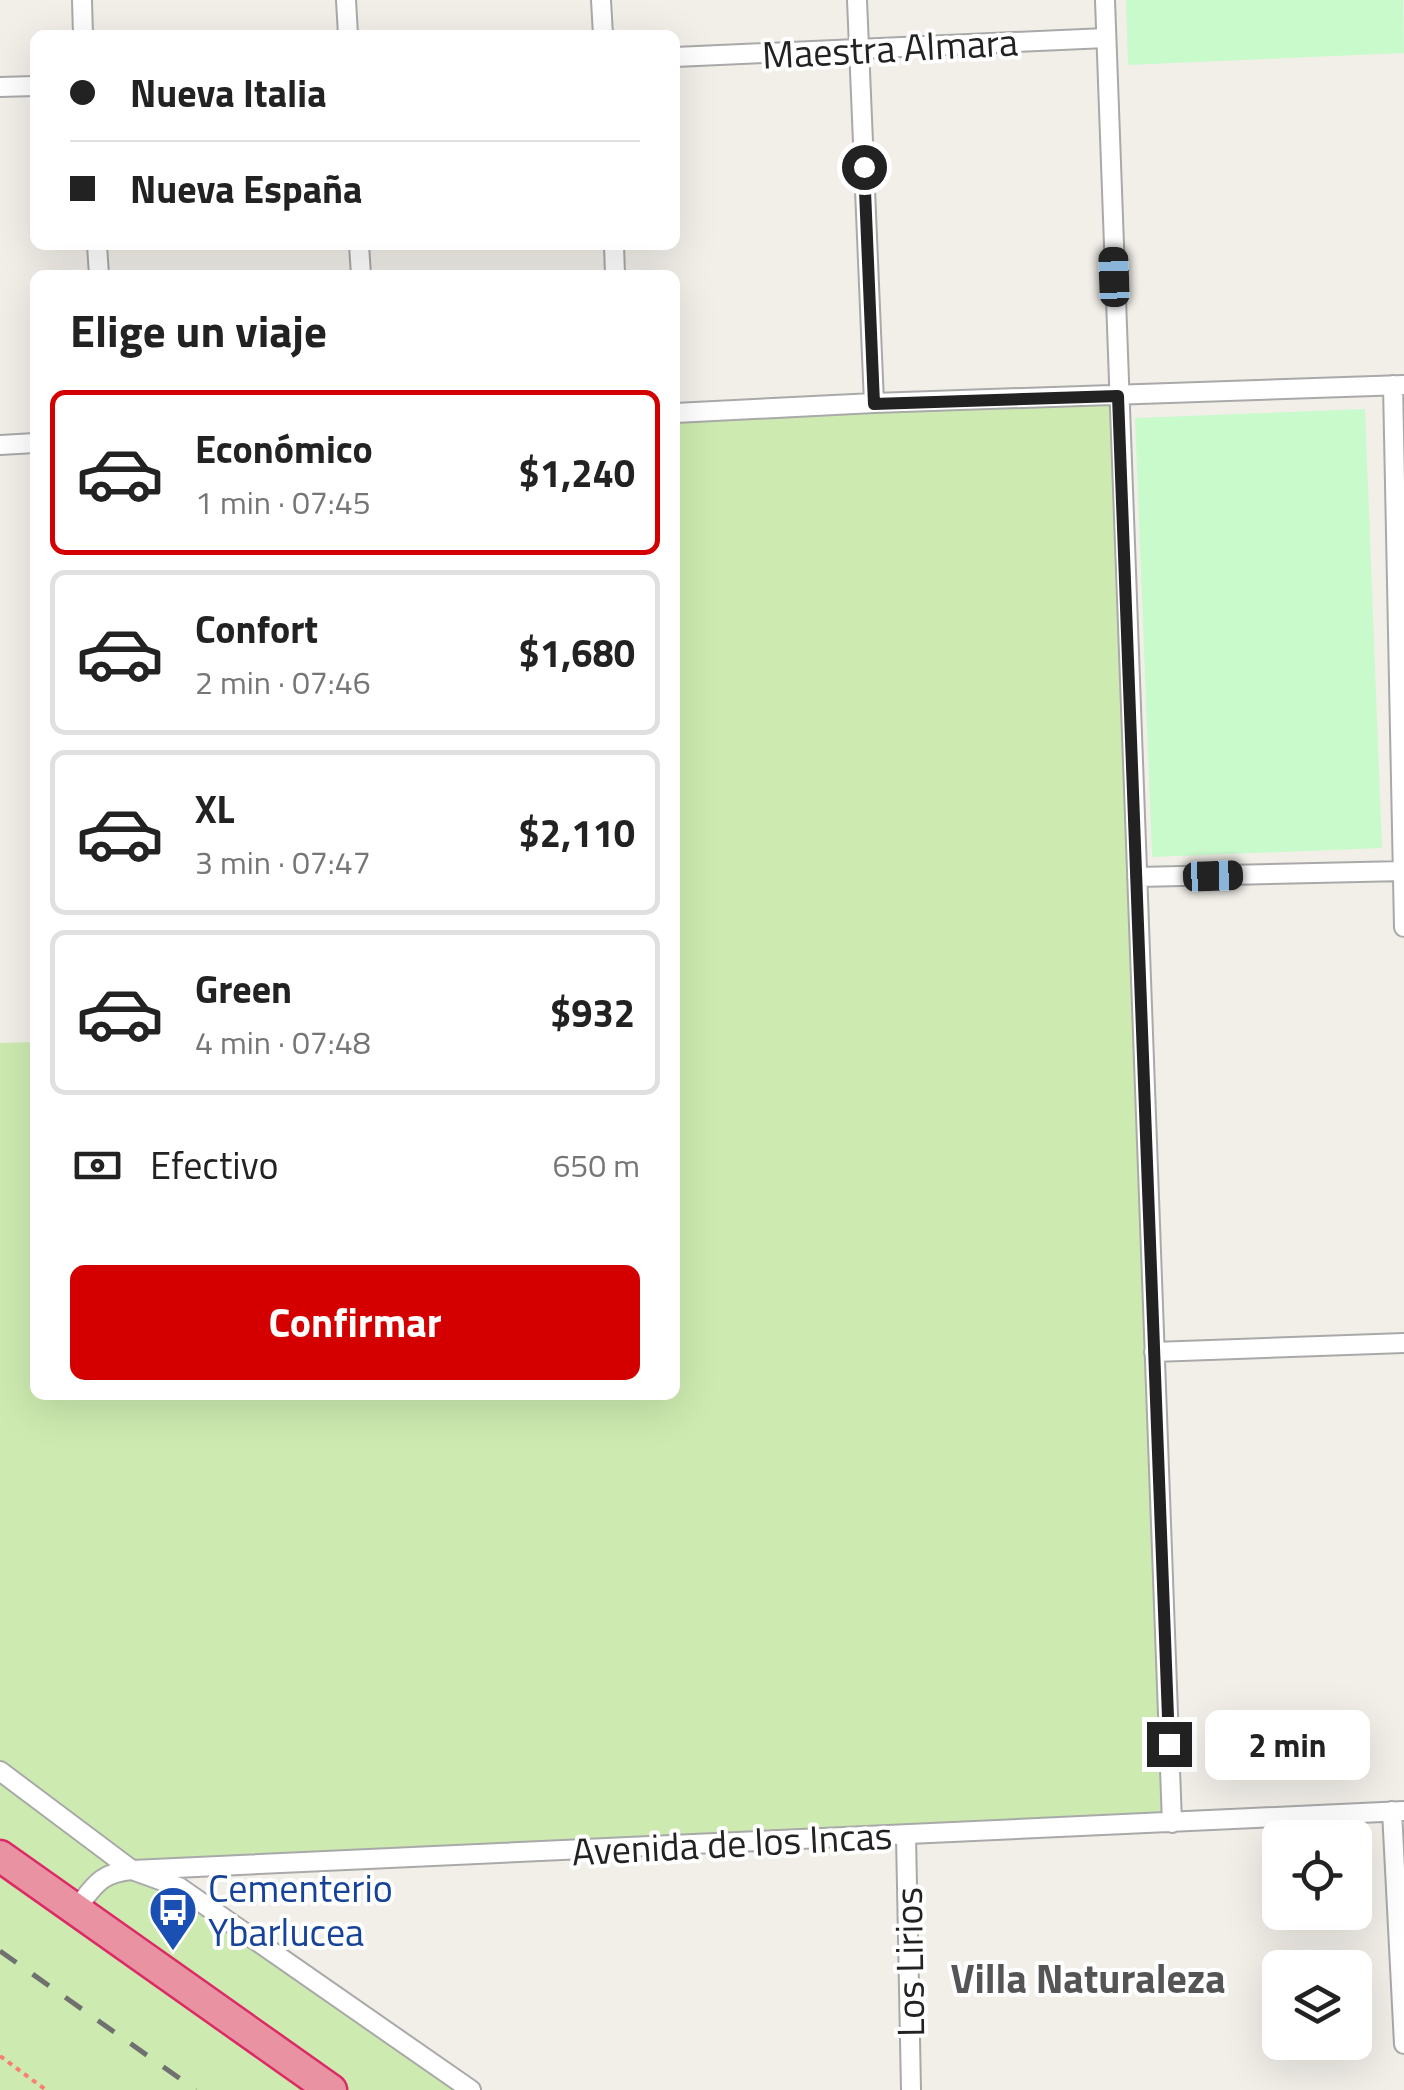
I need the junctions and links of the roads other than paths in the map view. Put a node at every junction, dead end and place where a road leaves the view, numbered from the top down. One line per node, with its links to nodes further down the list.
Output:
1 (82, 0): 6 (street)
2 (346, 0): 7 (street)
3 (601, 0): 8 (street)
4 (857, 0): 10 (street)
5 (1105, 0): 9 (street)
6 (84, 30)
7 (348, 30)
8 (603, 30)
9 (1106, 38): 10 (street, Maestra Almara); 15 (street)
10 (859, 49): 11 (street, Maestra Almara); 16 (street)
11 (680, 57)
12 (30, 86): 13 (street)
13 (0, 88)
14 (1399, 385): 15 (street); 20 (street)
15 (1118, 396): 16 (street); 21 (street)
16 (874, 404): 17 (street)
17 (680, 413)
18 (30, 443): 19 (street)
19 (0, 444)
20 (1403, 871): 21 (street); 22 (street)
21 (1137, 878): 24 (street)
22 (1404, 927)
23 (1404, 1342): 24 (street)
24 (1154, 1352): 27 (street)
25 (0, 1771): 30 (street)
26 (1398, 1811): 27 (street, Avenida de los Incas); 32 (street)
27 (1172, 1823): 28 (street, Avenida de los Incas)
28 (906, 1835): 30 (street, Avenida de los Incas); 35 (street, Los Lirios)
29 (6, 1864): 31 (highway)
30 (132, 1870): 31 (street, Avenida de los Incas); 34 (street)
31 (76, 1910): 33 (highway)
32 (1404, 2044)
33 (331, 2090)
34 (471, 2090)
35 (911, 2090)

